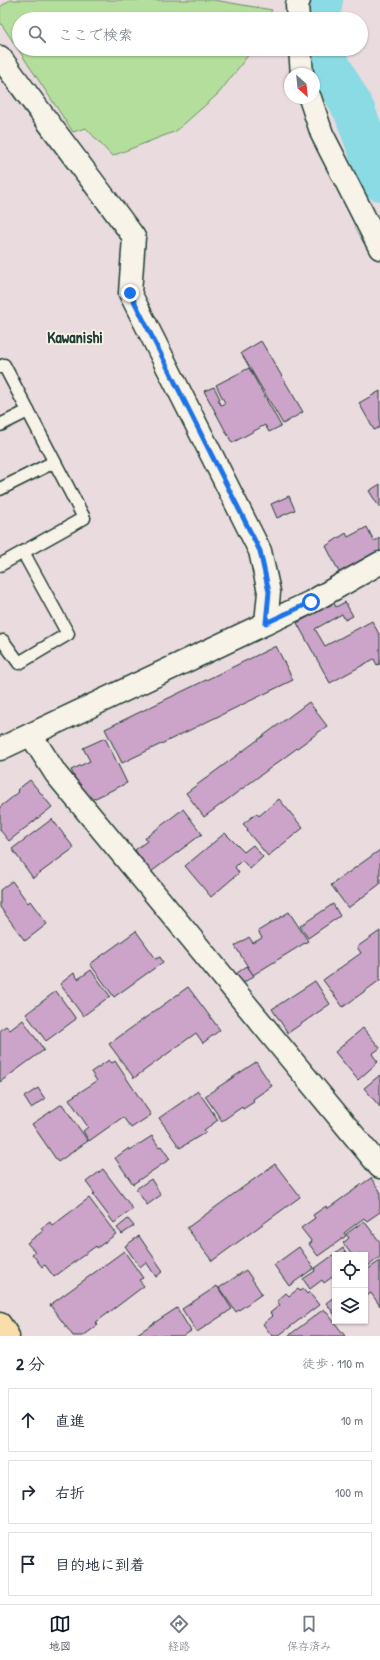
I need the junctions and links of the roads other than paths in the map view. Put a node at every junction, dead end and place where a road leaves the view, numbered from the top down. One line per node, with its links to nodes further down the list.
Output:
1 (299, 0): 2 (street)
2 (298, 12)
3 (301, 56): 5 (street)
4 (0, 58): 16 (street)
5 (302, 68)
6 (312, 104): 7 (street)
7 (380, 248)
8 (0, 367): 9 (lane)
9 (28, 411): 10 (lane); 11 (lane)
10 (0, 425)
11 (54, 462): 12 (lane); 13 (lane)
12 (0, 489)
13 (23, 552): 15 (lane); 17 (lane)
14 (380, 563): 16 (street)
15 (0, 565)
16 (266, 623): 18 (street)
17 (1, 639)
18 (31, 735): 19 (street); 20 (street)
19 (0, 749)
20 (380, 1167)
21 (0, 1324): 22 (main road)
22 (8, 1336)

